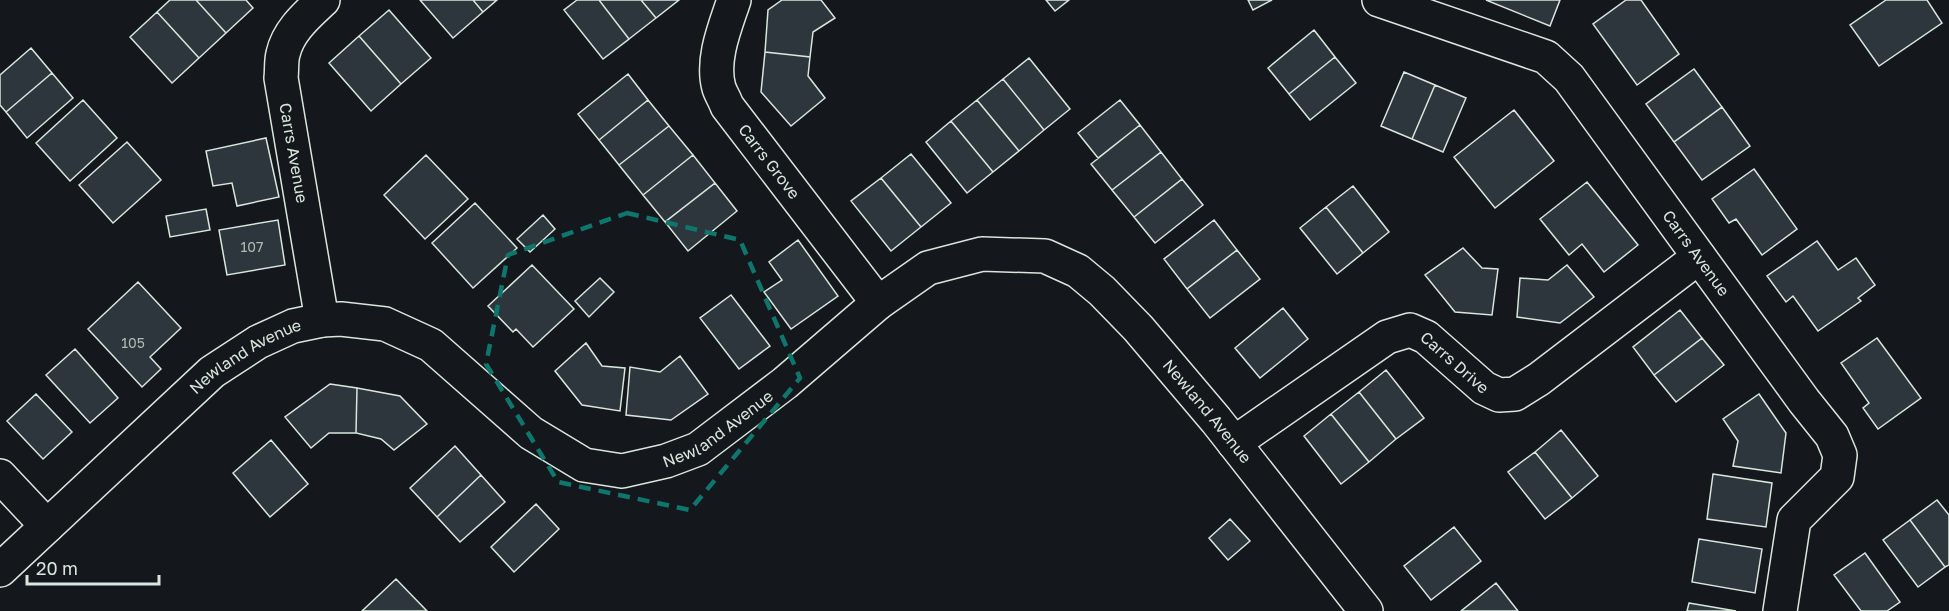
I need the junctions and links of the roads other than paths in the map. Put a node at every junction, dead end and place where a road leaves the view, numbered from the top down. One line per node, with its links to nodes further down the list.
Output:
1 (323, 0): 6 (street, Carrs Avenue)
2 (734, 0): 5 (street, Carrs Grove)
3 (1379, 0): 4 (street, Carrs Avenue)
4 (1699, 257): 7 (street, Carrs Drive); 12 (street, Carrs Avenue)
5 (878, 303): 6 (street, Newland Avenue); 7 (street, Newland Avenue)
6 (322, 320): 9 (street, Newland Avenue)
7 (1234, 443): 11 (street, Newland Avenue)
8 (0, 476): 9 (street)
9 (47, 526): 10 (street, Newland Avenue)
10 (0, 570)
11 (1366, 611)
12 (1780, 611)

